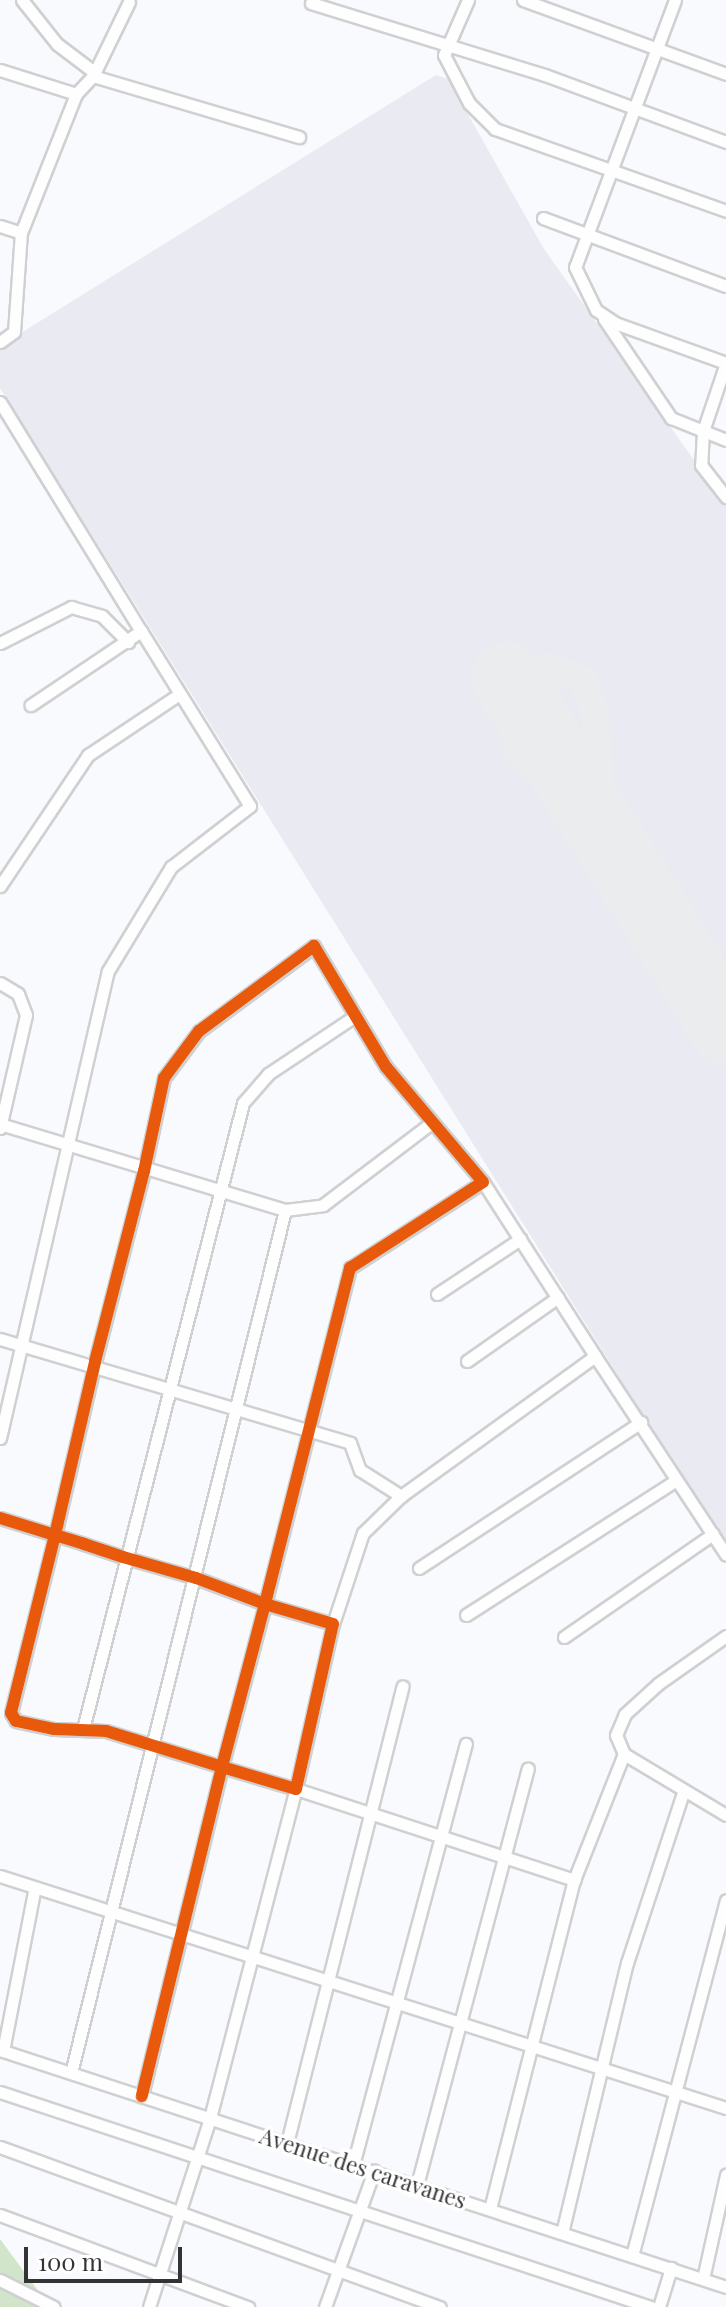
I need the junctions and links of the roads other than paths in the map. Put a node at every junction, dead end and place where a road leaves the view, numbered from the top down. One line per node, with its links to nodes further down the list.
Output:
1 (22, 0): 10 (street)
2 (468, 0): 7 (street)
3 (523, 0): 8 (street)
4 (675, 0): 8 (street)
5 (129, 2): 10 (street)
6 (311, 3): 7 (street)
7 (445, 47): 13 (street); 16 (street)
8 (658, 48): 11 (street); 13 (street)
9 (0, 70): 12 (street)
10 (93, 74): 12 (street); 14 (street)
11 (726, 74)
12 (76, 94): 20 (street)
13 (633, 107): 15 (street); 16 (street)
14 (299, 137)
15 (726, 142)
16 (612, 166): 17 (street); 21 (street)
17 (726, 211)
18 (543, 218): 21 (street)
19 (0, 226): 20 (street)
20 (21, 233): 24 (street)
21 (586, 233): 22 (street); 23 (street)
22 (726, 286)
23 (596, 310): 25 (street); 27 (street)
24 (0, 342)
25 (726, 363): 27 (street)
26 (0, 402): 30 (street)
27 (703, 431): 28 (street); 29 (street)
28 (726, 440)
29 (726, 497)
30 (141, 631): 31 (street); 33 (street)
31 (128, 642): 32 (street); 34 (street)
32 (0, 643)
33 (178, 695): 35 (street); 40 (street)
34 (31, 705)
35 (0, 886)
36 (0, 983): 39 (street)
37 (355, 1016): 38 (street); 41 (street); 43 (street)
38 (431, 1123): 42 (street); 44 (street)
39 (0, 1126): 40 (street)
40 (69, 1147): 41 (street); 49 (street)
41 (144, 1171): 43 (street); 52 (street)
42 (483, 1182): 45 (street); 56 (street)
43 (216, 1190): 44 (street); 53 (street)
44 (285, 1210): 54 (street)
45 (520, 1239): 46 (street); 47 (street)
46 (437, 1294)
47 (558, 1297): 50 (street); 51 (street)
48 (0, 1339): 49 (street)
49 (19, 1344): 52 (street); 57 (street)
50 (595, 1356): 55 (street); 59 (street)
51 (467, 1361)
52 (95, 1362): 53 (street); 62 (street)
53 (168, 1385): 54 (street); 64 (street)
54 (236, 1409): 56 (street); 66 (street)
55 (641, 1422): 58 (street); 65 (street)
56 (307, 1432): 59 (street); 67 (street)
57 (0, 1438)
58 (675, 1481): 61 (street); 68 (street)
59 (401, 1496): 69 (street)
60 (0, 1518): 62 (street)
61 (713, 1534): 63 (street); 71 (street)
62 (55, 1535): 64 (street); 73 (street)
63 (726, 1555)
64 (123, 1557): 66 (street); 73 (street)
65 (419, 1568)
66 (196, 1578): 67 (street); 75 (street)
67 (265, 1604): 69 (street); 77 (street)
68 (466, 1615)
69 (333, 1624): 79 (street)
70 (726, 1636): 76 (street)
71 (564, 1637)
72 (403, 1686): 81 (street)
73 (83, 1729): 75 (street)
74 (466, 1744): 83 (street)
75 (153, 1745): 77 (street); 89 (street)
76 (624, 1754): 80 (street); 86 (street)
77 (222, 1767): 79 (street); 90 (street)
78 (528, 1769): 84 (street)
79 (296, 1789): 81 (street); 91 (street)
80 (683, 1793): 82 (street); 97 (street)
81 (368, 1812): 83 (street); 92 (street)
82 (726, 1815)
83 (436, 1835): 84 (street); 93 (street)
84 (506, 1857): 86 (street); 94 (street)
85 (0, 1876): 87 (street)
86 (574, 1880): 95 (street)
87 (34, 1892): 89 (street); 96 (street)
88 (726, 1900): 99 (street)
89 (112, 1911): 90 (street); 98 (street)
90 (182, 1933): 91 (street); 101 (street)
91 (253, 1957): 92 (street); 103 (street)
92 (325, 1976): 93 (street); 104 (street)
93 (394, 1999): 94 (street); 107 (street)
94 (463, 2020): 95 (street); 110 (street)
95 (531, 2042): 97 (street); 112 (street)
96 (1, 2051): 98 (street, Avenue des caravanes)
97 (601, 2067): 99 (street); 115 (street)
98 (71, 2073): 101 (street, Avenue des caravanes)
99 (671, 2089): 102 (street); 116 (street)
100 (0, 2092): 106 (street)
101 (142, 2096): 103 (street, Avenue des caravanes)
102 (726, 2108)
103 (210, 2118): 104 (street, Avenue des caravanes); 106 (street)
104 (287, 2143): 107 (street, Avenue des caravanes)
105 (0, 2147): 114 (street)
106 (198, 2155): 111 (street); 114 (street)
107 (353, 2165): 108 (street, Avenue des caravanes)
108 (374, 2171): 110 (street, Avenue des caravanes); 111 (street)
109 (726, 2175): 120 (street)
110 (417, 2185): 112 (street, Avenue des caravanes)
111 (360, 2209): 118 (street); 128 (street)
112 (490, 2209): 115 (street, Avenue des caravanes)
113 (0, 2215): 119 (street)
114 (181, 2216): 118 (street); 119 (street)
115 (562, 2233): 116 (street, Avenue des caravanes)
116 (632, 2256): 117 (street, Avenue des caravanes)
117 (671, 2268): 120 (street, Avenue des caravanes); 129 (street)
118 (340, 2269): 126 (street); 127 (street)
119 (160, 2276): 124 (street); 125 (street)
120 (703, 2279): 122 (street, Avenue des caravanes)
121 (0, 2280): 123 (street)
122 (726, 2287)
123 (54, 2307)
124 (149, 2307)
125 (248, 2307)
126 (325, 2307)
127 (440, 2307)
128 (651, 2307)
129 (659, 2307)

